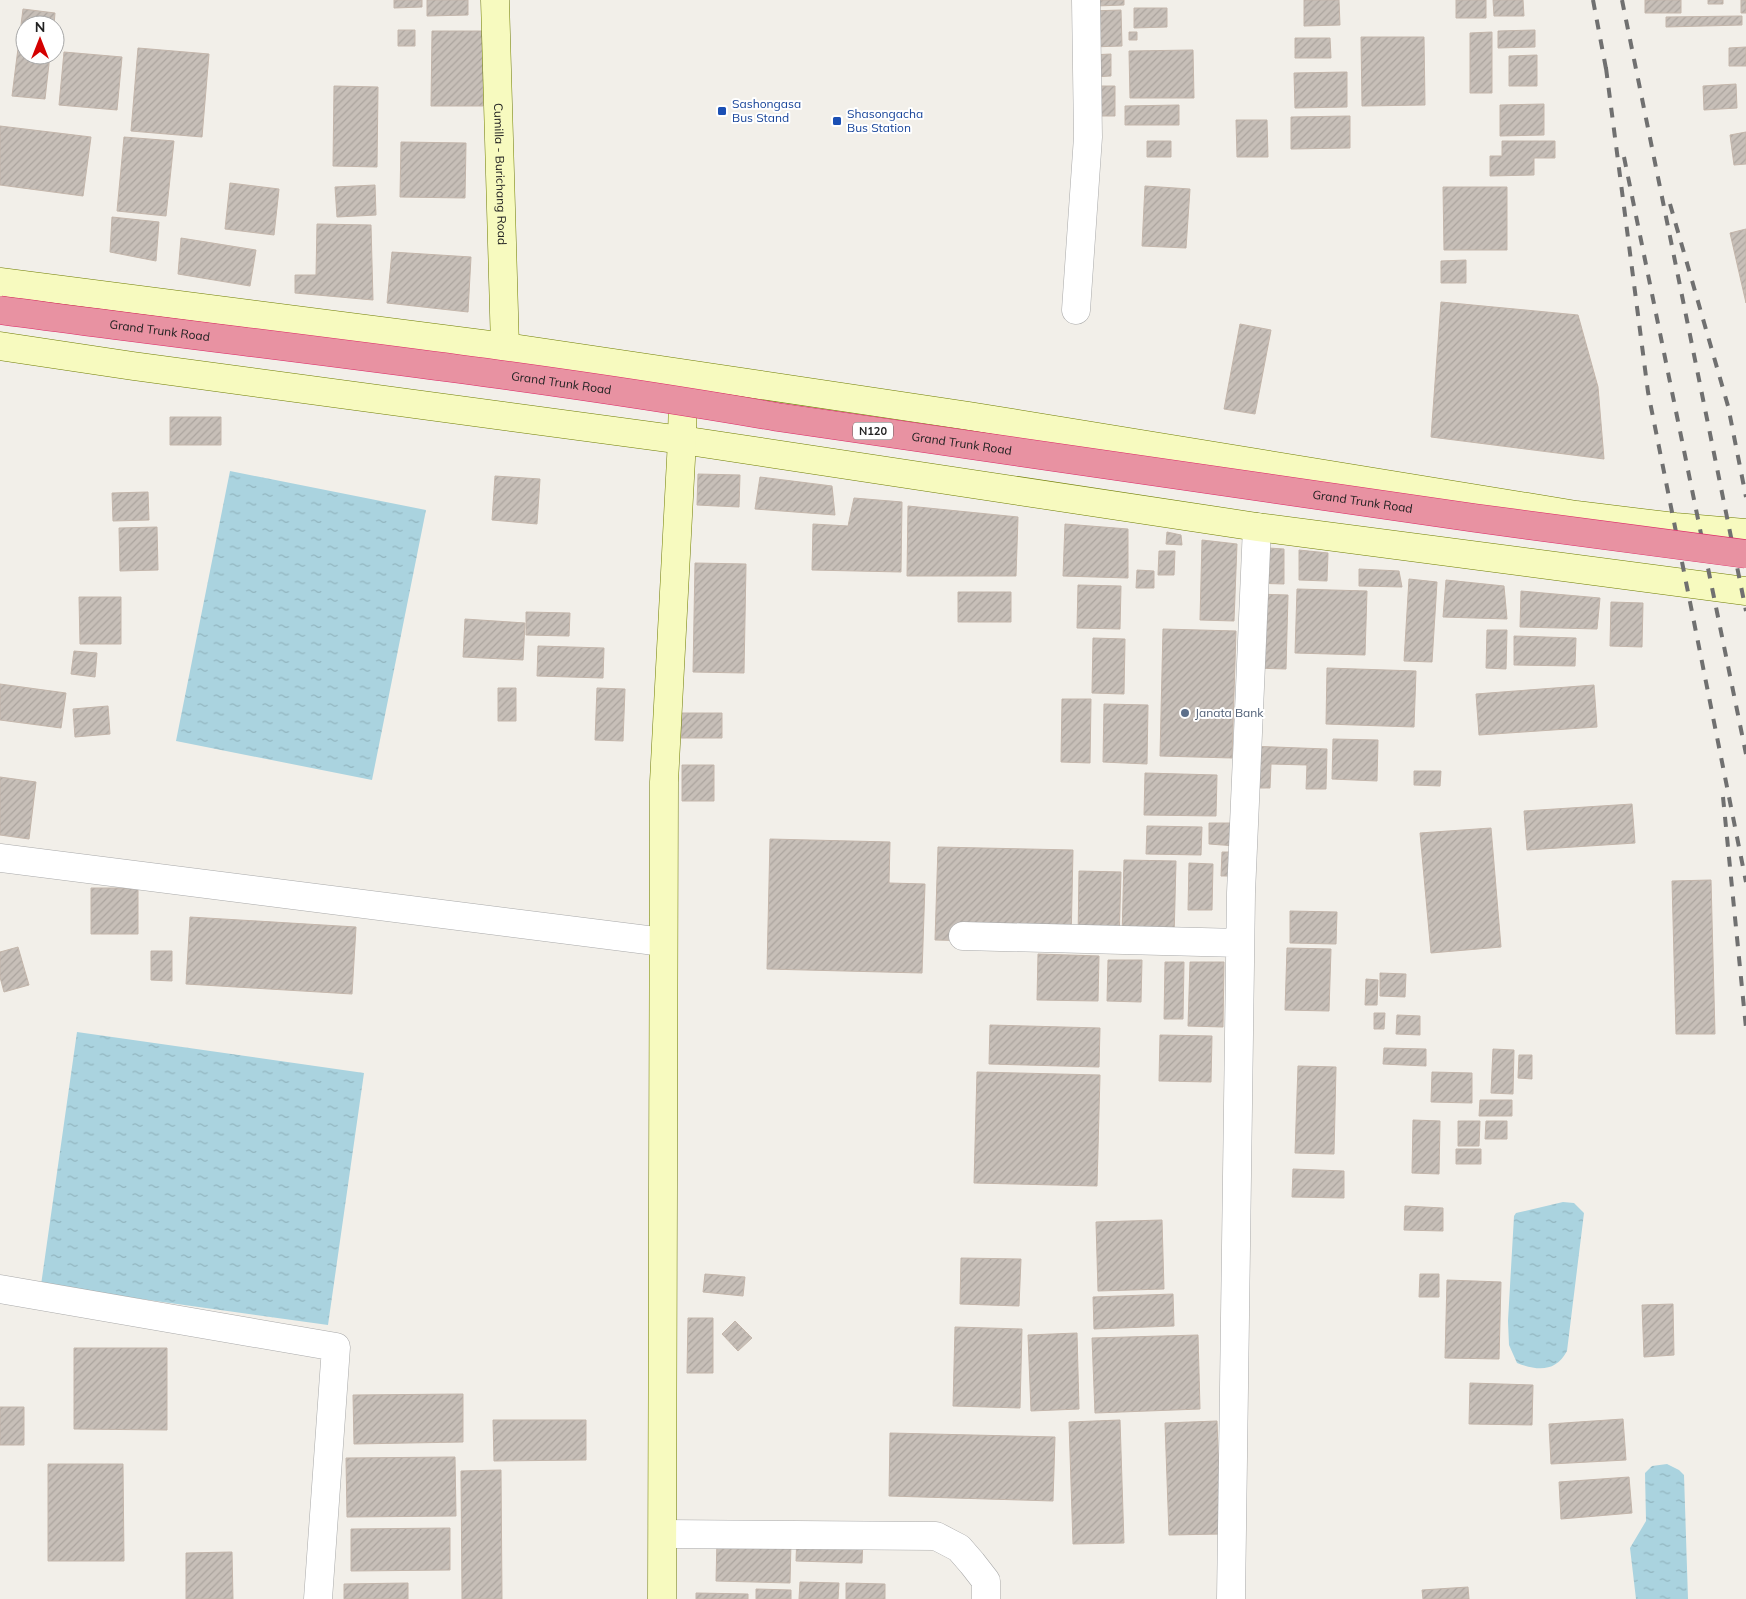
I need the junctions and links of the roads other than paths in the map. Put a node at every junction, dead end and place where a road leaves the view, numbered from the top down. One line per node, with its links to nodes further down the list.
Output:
1 (495, 0): 7 (street, Cumilla - Burichang Road)
2 (1086, 0): 5 (street)
3 (0, 282): 7 (street)
4 (0, 310): 11 (highway, Grand Trunk Road / N120, bridge)
5 (1076, 310)
6 (0, 346): 8 (street)
7 (505, 347): 8 (street); 10 (street)
8 (682, 440): 9 (street); 15 (street)
9 (1256, 527): 12 (street); 16 (street)
10 (1746, 533)
11 (1746, 554)
12 (1746, 591)
13 (0, 858): 15 (street)
14 (963, 936): 16 (street)
15 (663, 942): 18 (street)
16 (1240, 944): 22 (street)
17 (0, 1289): 19 (street)
18 (663, 1534): 20 (street); 21 (street)
19 (318, 1599)
20 (662, 1599)
21 (986, 1599)
22 (1230, 1599)

